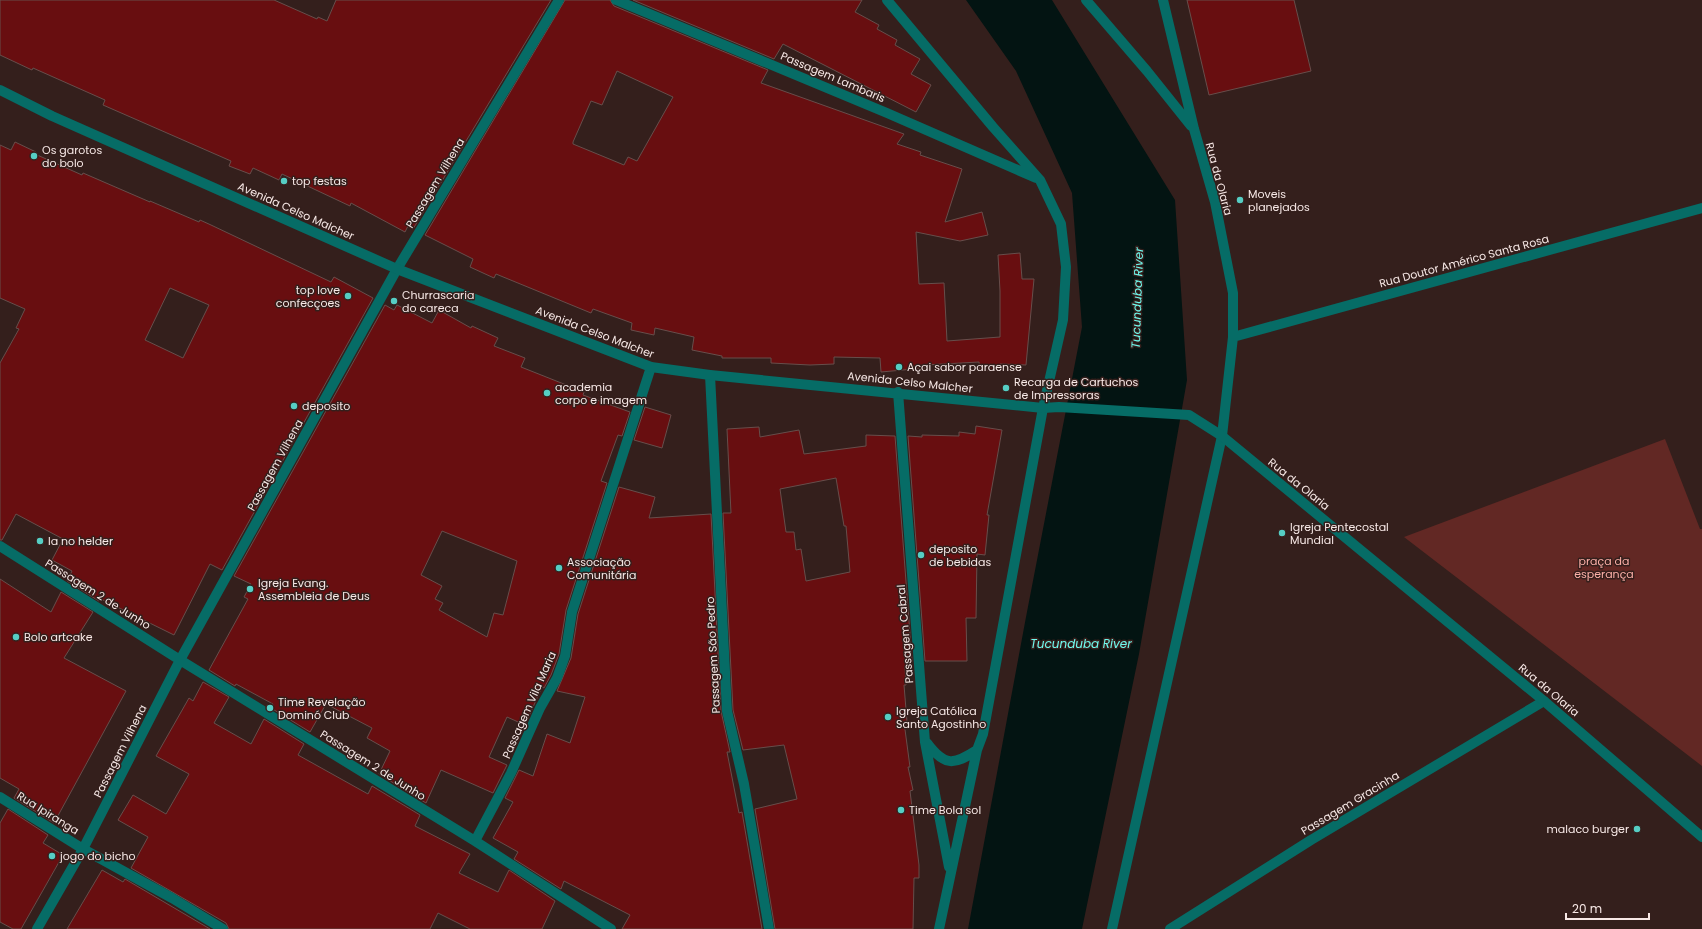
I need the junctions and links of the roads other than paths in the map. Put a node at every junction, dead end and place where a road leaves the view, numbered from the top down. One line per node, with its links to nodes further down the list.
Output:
1 (559, 0): 10 (street, Passagem Vilhena)
2 (616, 0): 8 (street, Passagem Lambaris)
3 (887, 0): 8 (street)
4 (1086, 0): 7 (street)
5 (1163, 0): 7 (street, Rua da Olaria)
6 (0, 90): 10 (street, Avenida Celso Malcher)
7 (1194, 129): 11 (street, Rua da Olaria)
8 (1040, 180): 15 (street)
9 (1702, 208): 11 (street, Rua Doutor Américo Santa Rosa)
10 (397, 270): 12 (street, Avenida Celso Malcher); 18 (street, Passagem Vilhena)
11 (1233, 337): 16 (street, Rua da Olaria)
12 (652, 367): 13 (street, Avenida Celso Malcher); 24 (street, Passagem Vila Maria)
13 (710, 375): 14 (street, Avenida Celso Malcher); 30 (street, Passagem São Pedro)
14 (898, 392): 15 (street, Avenida Celso Malcher); 20 (street, Passagem Cabral)
15 (1043, 408): 16 (street, Avenida Celso Malcher); 21 (street)
16 (1222, 436): 19 (street, Rua da Olaria); 32 (street)
17 (0, 546): 18 (street, Passagem 2 de Junho)
18 (180, 660): 24 (street, Passagem 2 de Junho); 25 (street, Passagem Vilhena)
19 (1544, 701): 23 (street, Rua da Olaria); 33 (street, Passagem Gracinha)
20 (925, 742): 21 (street); 26 (street, Passagem Cabral)
21 (977, 750): 26 (street)
22 (0, 797): 25 (street, Rua Ipiranga)
23 (1702, 837)
24 (475, 841): 29 (street, Passagem 2 de Junho)
25 (84, 849): 27 (street, Passagem Vilhena); 28 (street, Rua Ipiranga)
26 (950, 872): 31 (street)
27 (37, 929)
28 (223, 929)
29 (611, 929)
30 (769, 929)
31 (939, 929)
32 (1112, 929)
33 (1170, 929)

